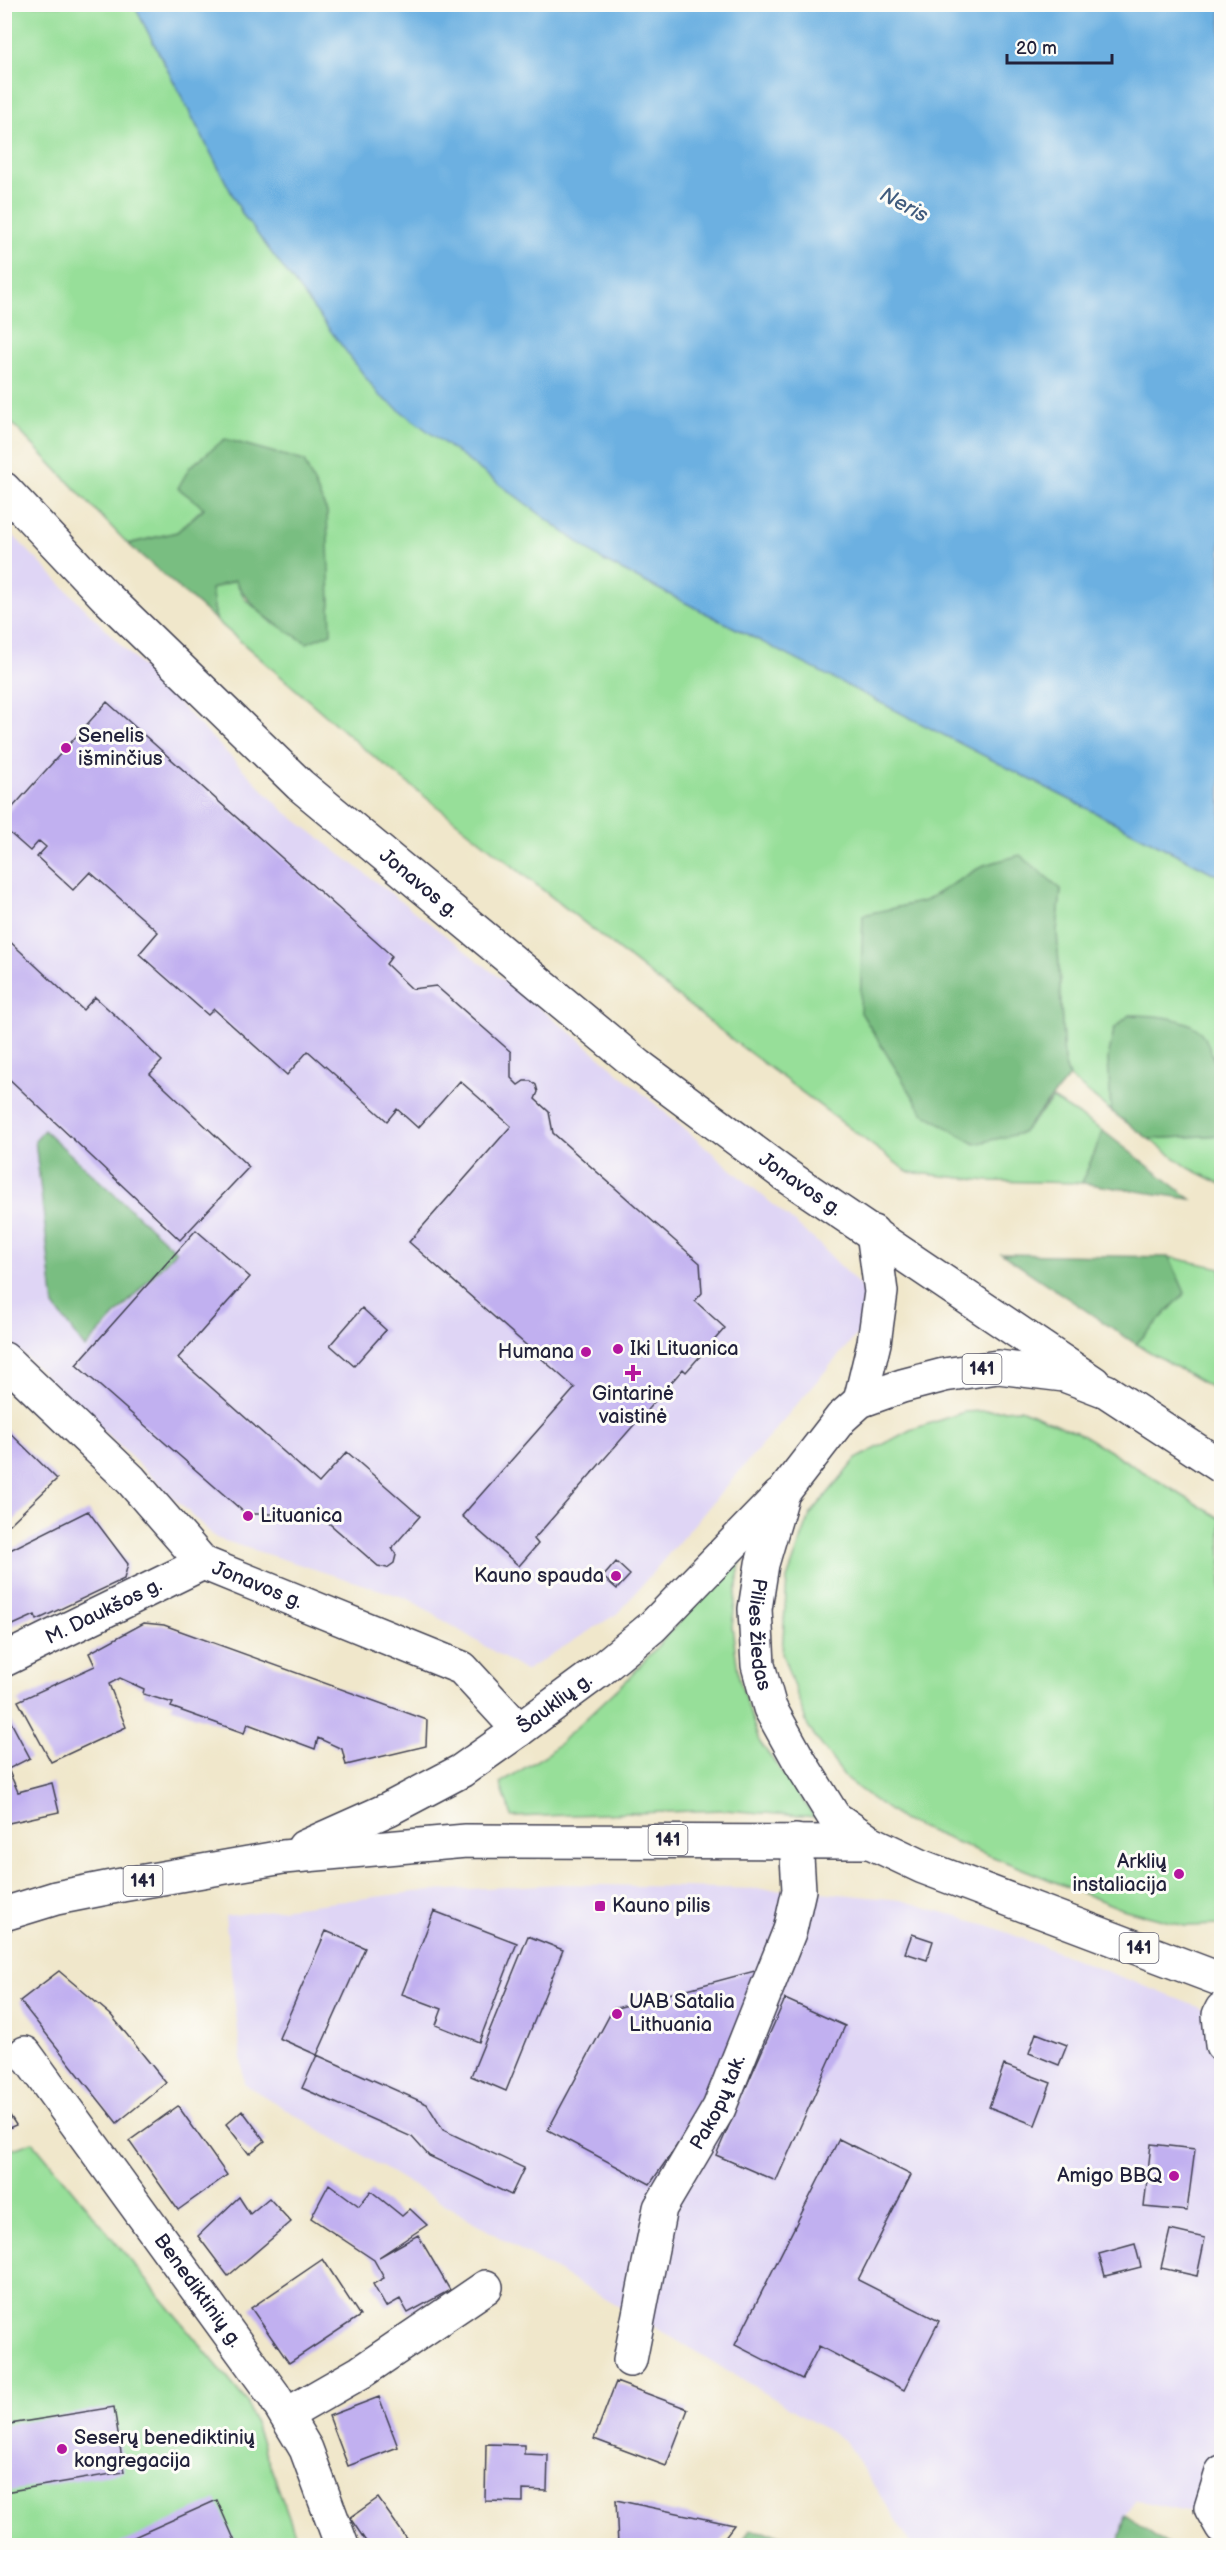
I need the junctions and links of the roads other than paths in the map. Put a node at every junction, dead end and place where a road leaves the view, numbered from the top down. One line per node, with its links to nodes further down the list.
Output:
1 (4, 489): 2 (street, Jonavos g.)
2 (873, 1232): 4 (street, Jonavos g.); 5 (street)
3 (4, 1359): 8 (street, Jonavos g.)
4 (1106, 1390): 5 (street, Pilies žiedas / 141); 6 (street, Pilies žiedas / 141)
5 (860, 1401): 7 (street, Pilies žiedas / 141)
6 (1221, 1467)
7 (783, 1493): 10 (street, Šauklių g. / 141); 12 (street, Pilies žiedas)
8 (203, 1563): 9 (street, M. Daukšos g.); 10 (street, Jonavos g.)
9 (4, 1659)
10 (519, 1730): 13 (street, Šauklių g. / 141)
11 (796, 1841): 12 (street, 141); 13 (street, Šauklių g. / 141); 20 (street, Pakopų tak.)
12 (870, 1842): 15 (street, Pilies žiedas / 141)
13 (283, 1857): 14 (street, Šauklių g. / 141)
14 (4, 1914)
15 (1213, 1970)
16 (1221, 2009): 17 (street)
17 (1221, 2046)
18 (25, 2053): 21 (street, Benediktinių g.)
19 (486, 2287): 21 (street)
20 (630, 2360)
21 (286, 2415): 24 (street, Benediktinių g.)
22 (1221, 2472): 23 (street)
23 (1221, 2527)
24 (342, 2546)

